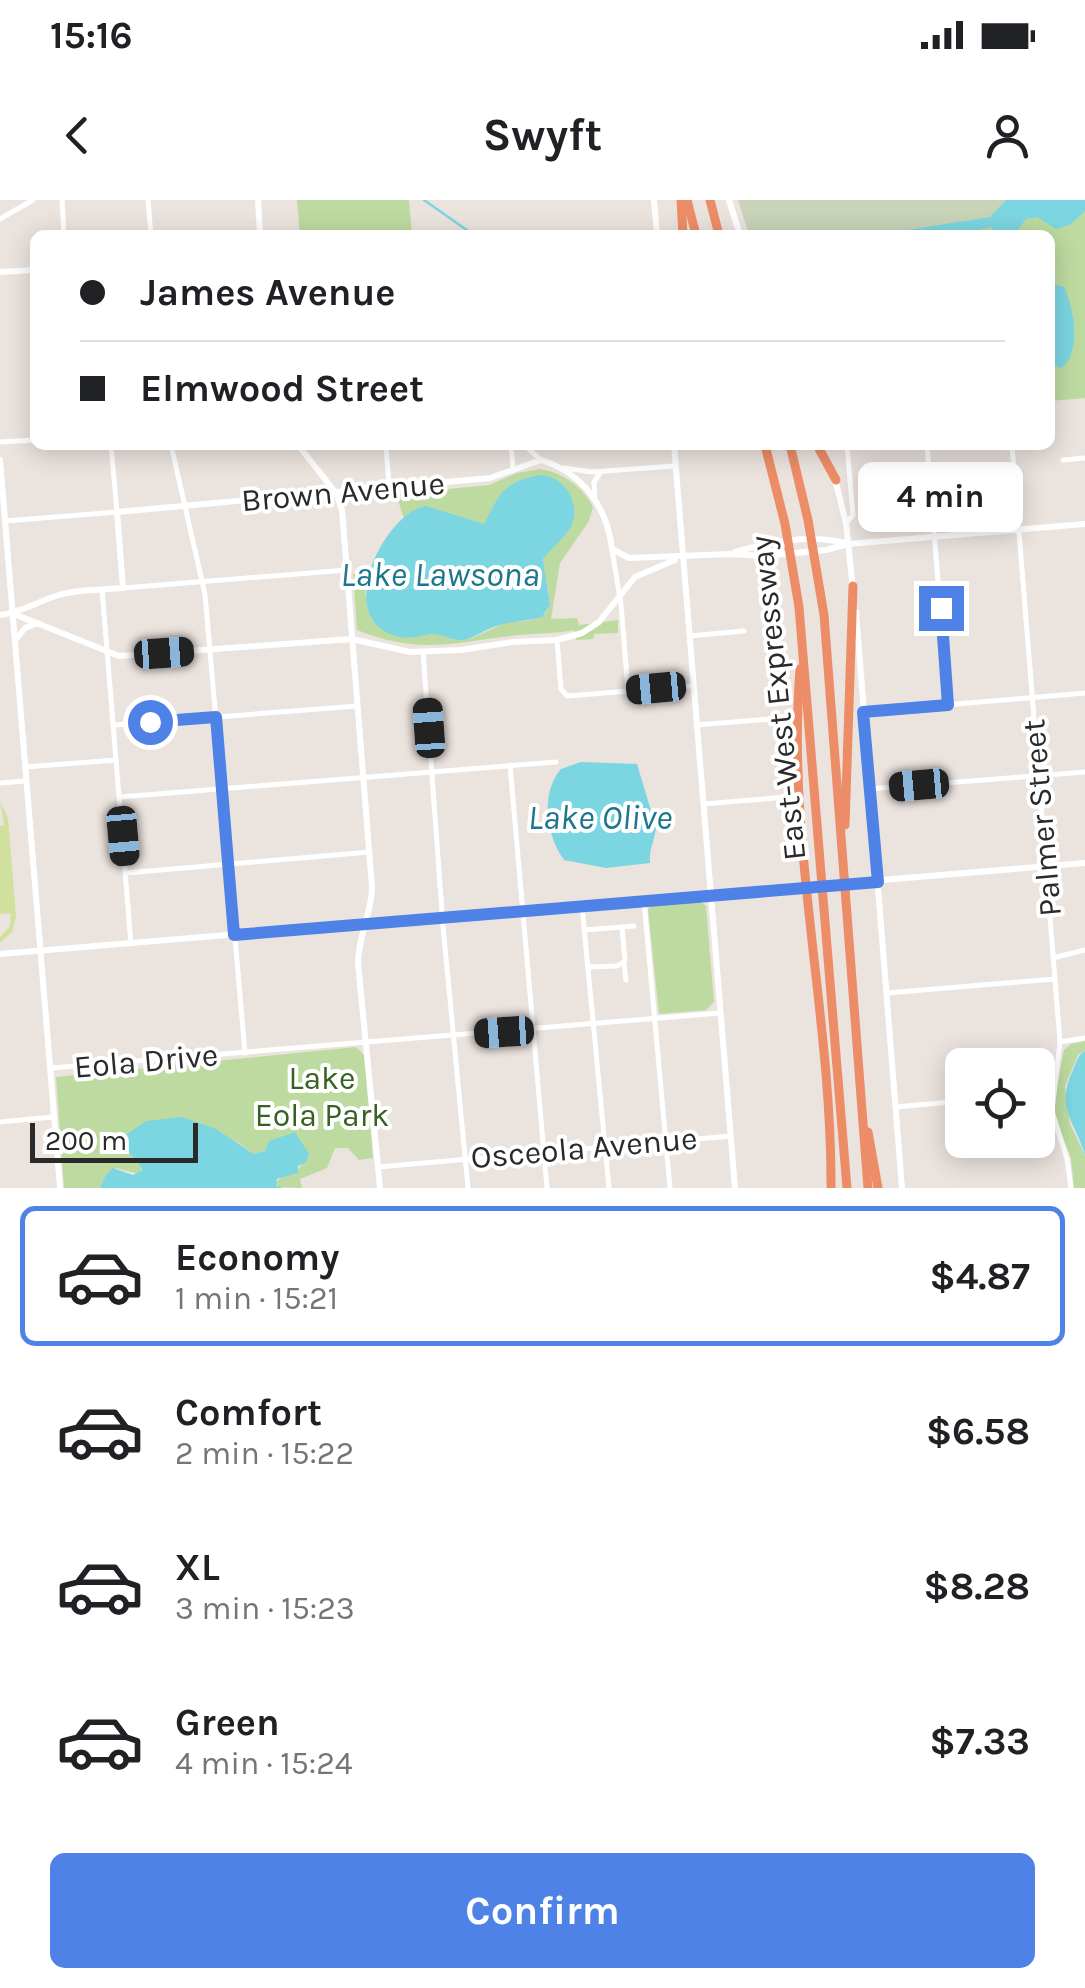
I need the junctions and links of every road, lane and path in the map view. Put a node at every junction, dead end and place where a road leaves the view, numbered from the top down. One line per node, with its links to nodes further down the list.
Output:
1 (33, 200): 9 (street)
2 (62, 200): 10 (street)
3 (148, 200): 11 (street)
4 (258, 200): 12 (street)
5 (654, 200): 13 (street)
6 (684, 200): 14 (highway); 15 (highway)
7 (710, 200): 16 (highway)
8 (729, 200): 17 (street)
9 (0, 219)
10 (64, 230)
11 (151, 230)
12 (260, 230)
13 (657, 230)
14 (683, 230)
15 (694, 230)
16 (718, 230)
17 (738, 230)
18 (30, 270): 19 (street)
19 (0, 272)
20 (30, 440): 21 (street)
21 (0, 442)
22 (111, 450): 48 (street)
23 (172, 450): 47 (street)
24 (302, 450): 45 (street)
25 (386, 450): 44 (street)
26 (511, 450): 40 (street)
27 (530, 450): 37 (street)
28 (674, 450): 39 (street)
29 (766, 450): 73 (highway, East-West Expressway)
30 (791, 450): 105 (highway, East-West Expressway)
31 (822, 450): 43 (highway)
32 (847, 450): 50 (street)
33 (926, 450): 53 (street)
34 (1012, 450): 52 (street, Palmer Street)
35 (1085, 458): 38 (street)
36 (0, 460): 49 (street)
37 (541, 460): 40 (street, Brown Avenue); 41 (street)
38 (1063, 460)
39 (676, 466): 42 (street); 57 (street)
40 (513, 468): 44 (street, Brown Avenue)
41 (564, 468): 42 (street); 46 (street)
42 (602, 472): 46 (street)
43 (836, 480): 50 (street)
44 (389, 488): 45 (street, Brown Avenue)
45 (336, 492): 47 (street, Brown Avenue); 58 (street)
46 (595, 498): 55 (street)
47 (184, 506): 48 (street, Brown Avenue); 59 (street)
48 (117, 512): 49 (street, Brown Avenue); 61 (street)
49 (5, 521): 65 (street)
50 (846, 523): 54 (street)
51 (1085, 524): 52 (street)
52 (1019, 529): 53 (street); 81 (street, Palmer Street)
53 (935, 536): 54 (street); 82 (street)
54 (848, 544): 56 (street); 56 (street); 60 (street)
55 (612, 550): 57 (street); 63 (street)
56 (728, 554): 57 (street)
57 (683, 558): 63 (street); 70 (street)
58 (347, 570): 59 (street); 71 (street)
59 (202, 582): 61 (street); 75 (street)
60 (853, 586): 84 (street); 105 (highway)
61 (123, 588): 62 (street)
62 (102, 590): 65 (street); 77 (street)
63 (620, 594): 66 (street); 68 (street)
64 (0, 614): 65 (street)
65 (13, 614): 67 (street); 74 (street)
66 (605, 615): 68 (street); 72 (street)
67 (43, 623): 74 (street); 77 (street)
68 (622, 627): 79 (street)
69 (744, 630): 70 (street)
70 (689, 636): 78 (street)
71 (352, 639): 75 (street); 76 (street); 83 (street)
72 (557, 640): 76 (street); 79 (street)
73 (802, 642): 161 (highway); 162 (highway, East-West Expressway)
74 (16, 644): 92 (street)
75 (209, 650): 77 (street); 85 (street)
76 (423, 652): 93 (street)
77 (107, 654): 87 (street)
78 (693, 686): 79 (street); 88 (street)
79 (628, 691)
80 (1085, 693): 81 (street)
81 (1032, 698): 82 (street); 95 (street, Palmer Street)
82 (948, 705): 84 (street)
83 (357, 706): 85 (street); 96 (street)
84 (863, 712): 100 (street)
85 (216, 717): 87 (street); 99 (street)
86 (771, 719): 88 (street)
87 (114, 725): 89 (street)
88 (696, 725): 103 (street)
89 (116, 760): 92 (street); 101 (street)
90 (556, 762): 91 (street)
91 (510, 765): 93 (street); 114 (street)
92 (25, 767): 97 (street)
93 (432, 771): 96 (street); 115 (street)
94 (1085, 772): 95 (street)
95 (1038, 776): 100 (street); 108 (street, Palmer Street)
96 (364, 777): 99 (street); 104 (street)
97 (26, 781): 98 (street); 122 (street)
98 (0, 783)
99 (222, 788): 101 (street); 107 (street)
100 (870, 789): 110 (street)
101 (120, 797): 109 (street)
102 (787, 797): 103 (street)
103 (703, 804): 111 (street)
104 (370, 852): 107 (street); 116 (street)
105 (844, 863): 144 (highway, East-West Expressway)
106 (1085, 863): 108 (street)
107 (228, 864): 109 (street); 120 (street)
108 (1046, 866): 110 (street); 125 (street, Palmer Street)
109 (126, 873): 121 (street)
110 (878, 882): 111 (street); 130 (street)
111 (710, 896): 112 (street); 131 (street)
112 (644, 901): 113 (street); 132 (street)
113 (582, 906): 114 (street); 119 (street)
114 (522, 912): 115 (street); 134 (street)
115 (442, 918): 116 (street); 135 (street)
116 (365, 926): 120 (street); 138 (street)
117 (634, 926): 118 (street)
118 (622, 927): 119 (street); 126 (street)
119 (584, 930): 127 (street)
120 (234, 935): 121 (street); 139 (street)
121 (131, 944): 122 (street)
122 (40, 950): 124 (street); 140 (street)
123 (1085, 950): 125 (street)
124 (0, 954)
125 (1054, 958): 128 (street, Palmer Street)
126 (624, 964): 127 (street); 129 (street)
127 (588, 968): 133 (street)
128 (1055, 979): 130 (street); 137 (street, Palmer Street)
129 (626, 980)
130 (887, 993): 143 (street)
131 (720, 1013): 132 (street, Eola Drive); 148 (street)
132 (654, 1019): 133 (street, Eola Drive); 149 (street)
133 (593, 1024): 134 (street, Eola Drive); 150 (street)
134 (532, 1030): 135 (street, Eola Drive); 151 (street)
135 (454, 1035): 138 (street, Eola Drive); 152 (street)
136 (1085, 1038): 137 (street)
137 (1060, 1042): 141 (street, Palmer Street)
138 (366, 1043): 139 (street, Eola Drive); 153 (street)
139 (245, 1053): 140 (street, Eola Drive)
140 (49, 1068): 145 (street)
141 (1055, 1070)
142 (945, 1102): 143 (street)
143 (896, 1106): 165 (street)
144 (862, 1115): 163 (highway, East-West Expressway); 164 (highway)
145 (53, 1117): 146 (street); 154 (street)
146 (0, 1122)
147 (1055, 1126): 166 (street, Palmer Street)
148 (731, 1136): 149 (street, Osceola Avenue); 160 (street)
149 (666, 1141): 150 (street, Osceola Avenue); 159 (street)
150 (605, 1146): 151 (street, Osceola Avenue); 158 (street)
151 (544, 1151): 152 (street, Osceola Avenue); 157 (street)
152 (465, 1158): 153 (street, Osceola Avenue); 156 (street)
153 (378, 1167): 155 (street)
154 (60, 1188)
155 (380, 1188)
156 (468, 1188)
157 (547, 1188)
158 (609, 1188)
159 (670, 1188)
160 (735, 1188)
161 (831, 1188)
162 (847, 1188)
163 (868, 1188)
164 (878, 1188)
165 (902, 1188)
166 (1070, 1188)

